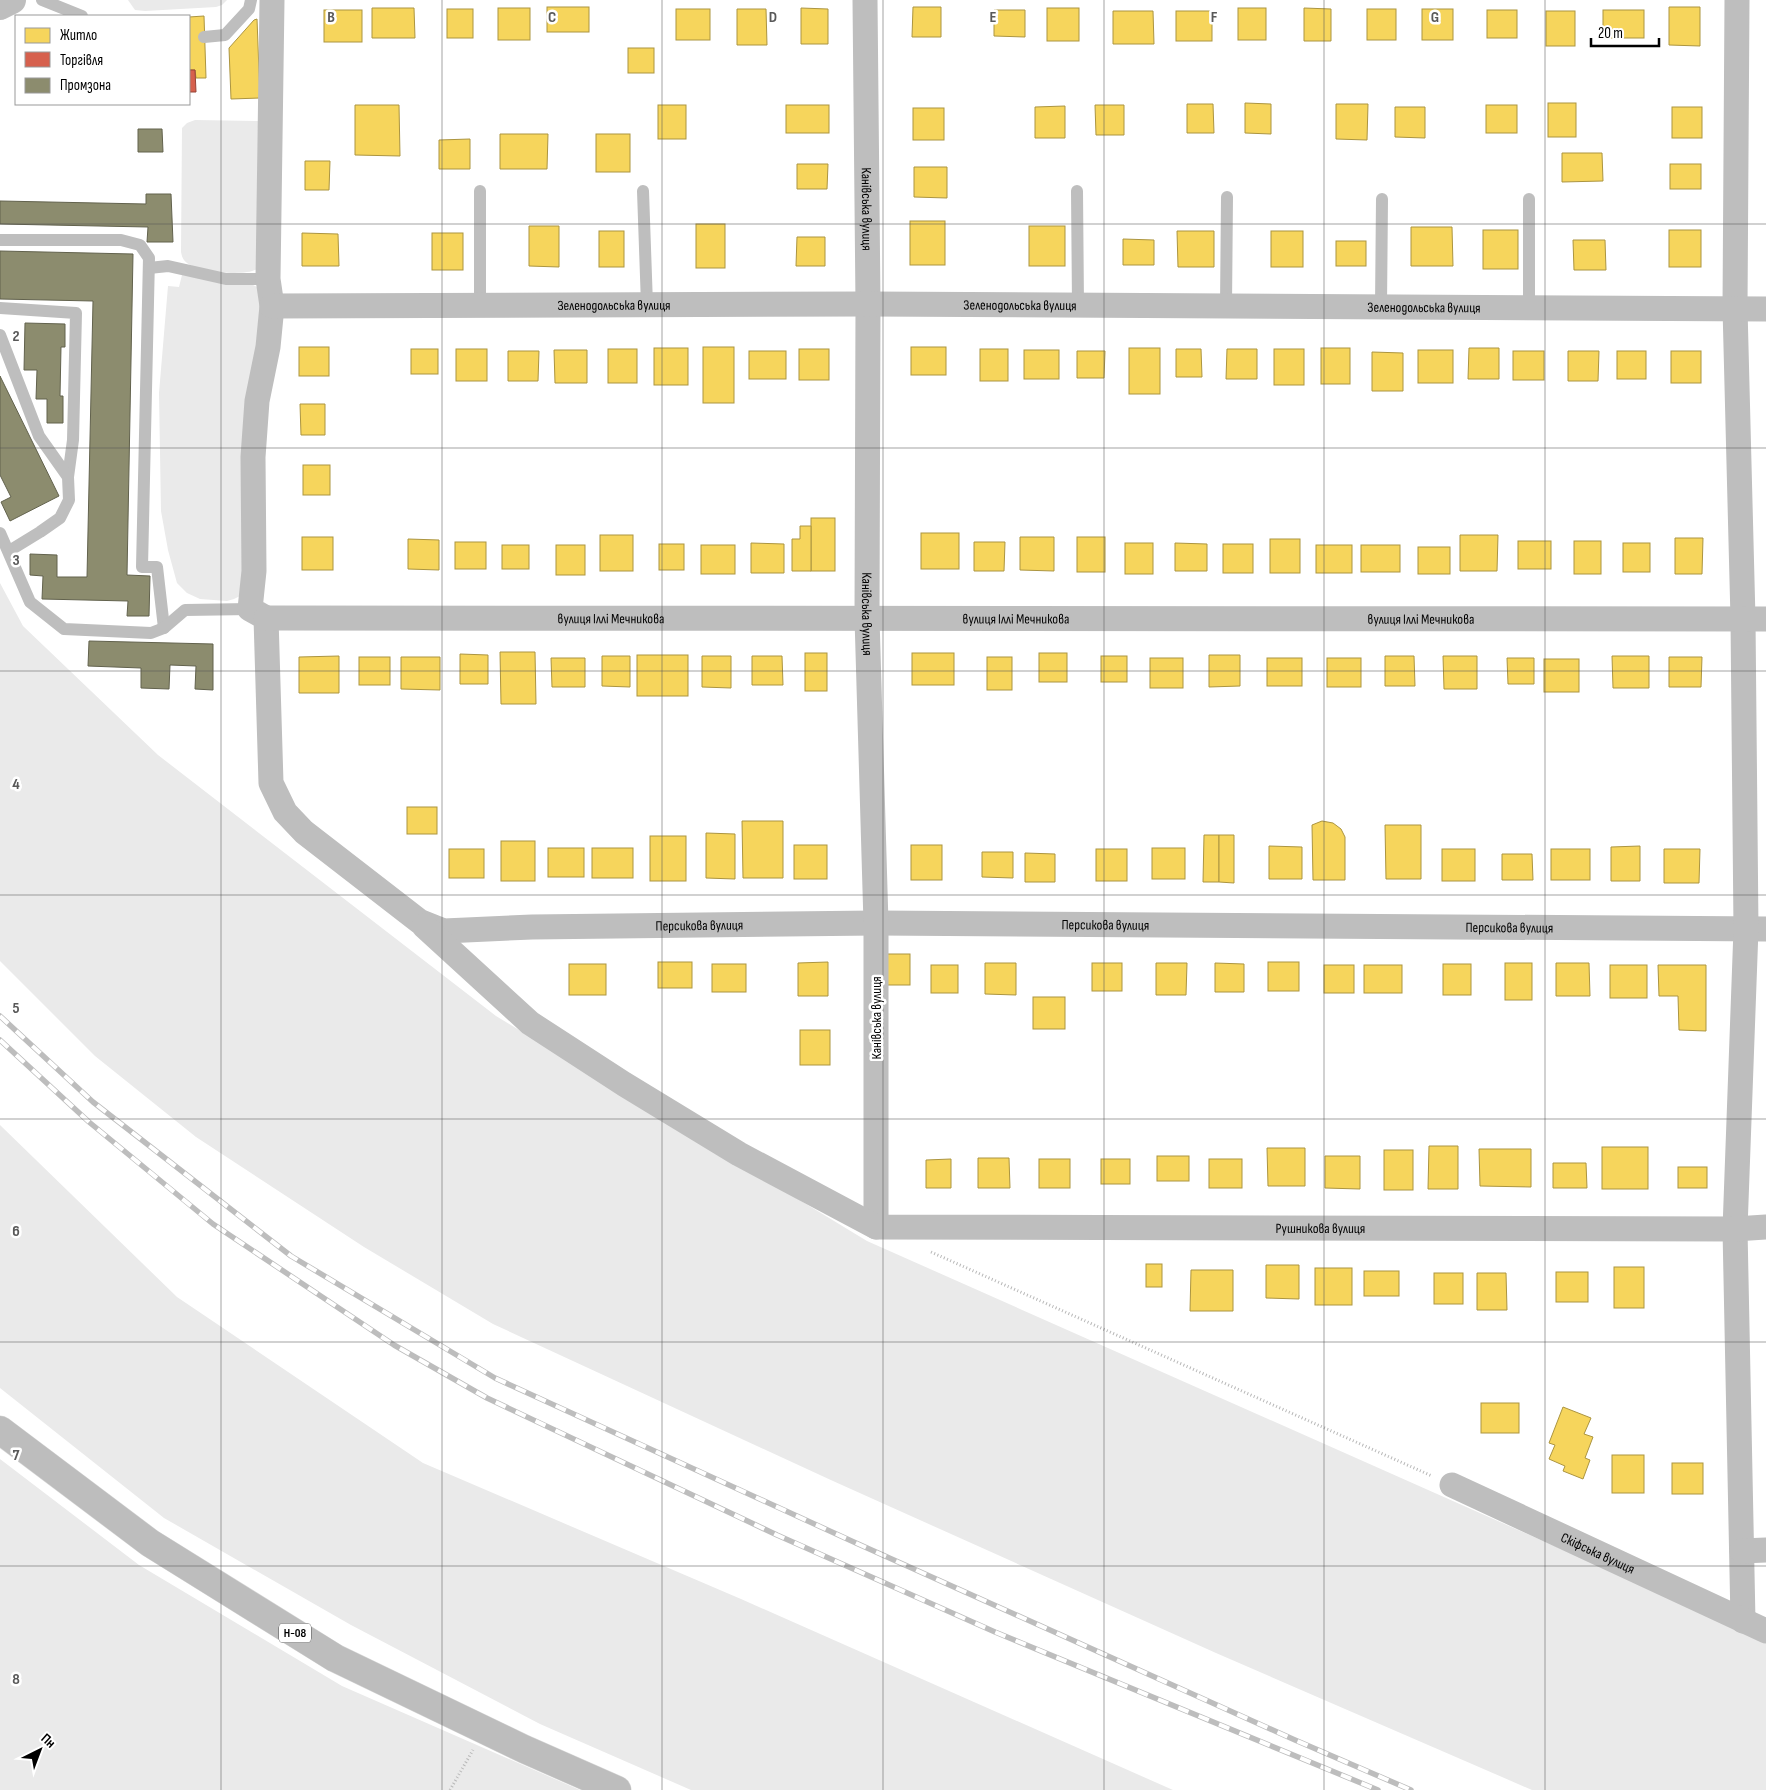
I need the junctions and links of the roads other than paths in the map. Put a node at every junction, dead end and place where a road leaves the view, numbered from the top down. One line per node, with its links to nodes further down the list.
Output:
1 (12, 0): 7 (street)
2 (42, 0): 8 (lane)
3 (251, 0): 9 (lane)
4 (272, 0): 18 (street)
5 (865, 0): 19 (street, Канівська вулиця)
6 (1737, 0): 28 (street)
7 (0, 6)
8 (80, 15)
9 (204, 36)
10 (480, 191): 20 (lane)
11 (643, 191): 21 (lane)
12 (1077, 191): 22 (lane)
13 (1227, 197): 24 (lane)
14 (1529, 198): 26 (lane)
15 (1382, 199): 25 (lane)
16 (0, 240): 17 (lane)
17 (149, 268): 18 (lane); 37 (lane)
18 (268, 279): 23 (street)
19 (868, 304): 21 (street, Зеленодольська вулиця); 22 (street, Зеленодольська вулиця); 35 (street, Канівська вулиця)
20 (480, 305): 21 (street, Зеленодольська вулиця); 23 (street, Зеленодольська вулиця)
21 (647, 305)
22 (1078, 305): 24 (street, Зеленодольська вулиця)
23 (272, 306): 34 (street)
24 (1226, 306): 25 (street, Зеленодольська вулиця)
25 (1381, 306): 26 (street, Зеленодольська вулиця)
26 (1530, 307): 28 (street, Зеленодольська вулиця)
27 (0, 308): 31 (lane)
28 (1735, 308): 29 (street, Зеленодольська вулиця); 36 (street)
29 (1766, 309)
30 (0, 335): 31 (lane)
31 (68, 478): 33 (lane)
32 (0, 533): 33 (lane)
33 (9, 551): 37 (lane)
34 (258, 614): 35 (street, вулиця Іллі Мечникова); 37 (lane); 38 (street)
35 (867, 618): 36 (street, вулиця Іллі Мечникова); 39 (street, Канівська вулиця)
36 (1754, 619): 40 (street)
37 (164, 628)
38 (419, 921): 39 (street, Персикова вулиця); 41 (street)
39 (876, 923): 40 (street, Персикова вулиця); 41 (street, Канівська вулиця)
40 (1756, 929): 43 (street)
41 (876, 1227): 43 (street, Рушникова вулиця)
42 (1766, 1227): 43 (street, Рушникова вулиця)
43 (1735, 1229): 46 (street)
44 (0, 1430): 49 (main road, Н-08)
45 (1452, 1485): 47 (street, Скіфська вулиця)
46 (1754, 1550): 47 (street)
47 (1743, 1621): 48 (street, Скіфська вулиця)
48 (1766, 1631)
49 (617, 1790)

